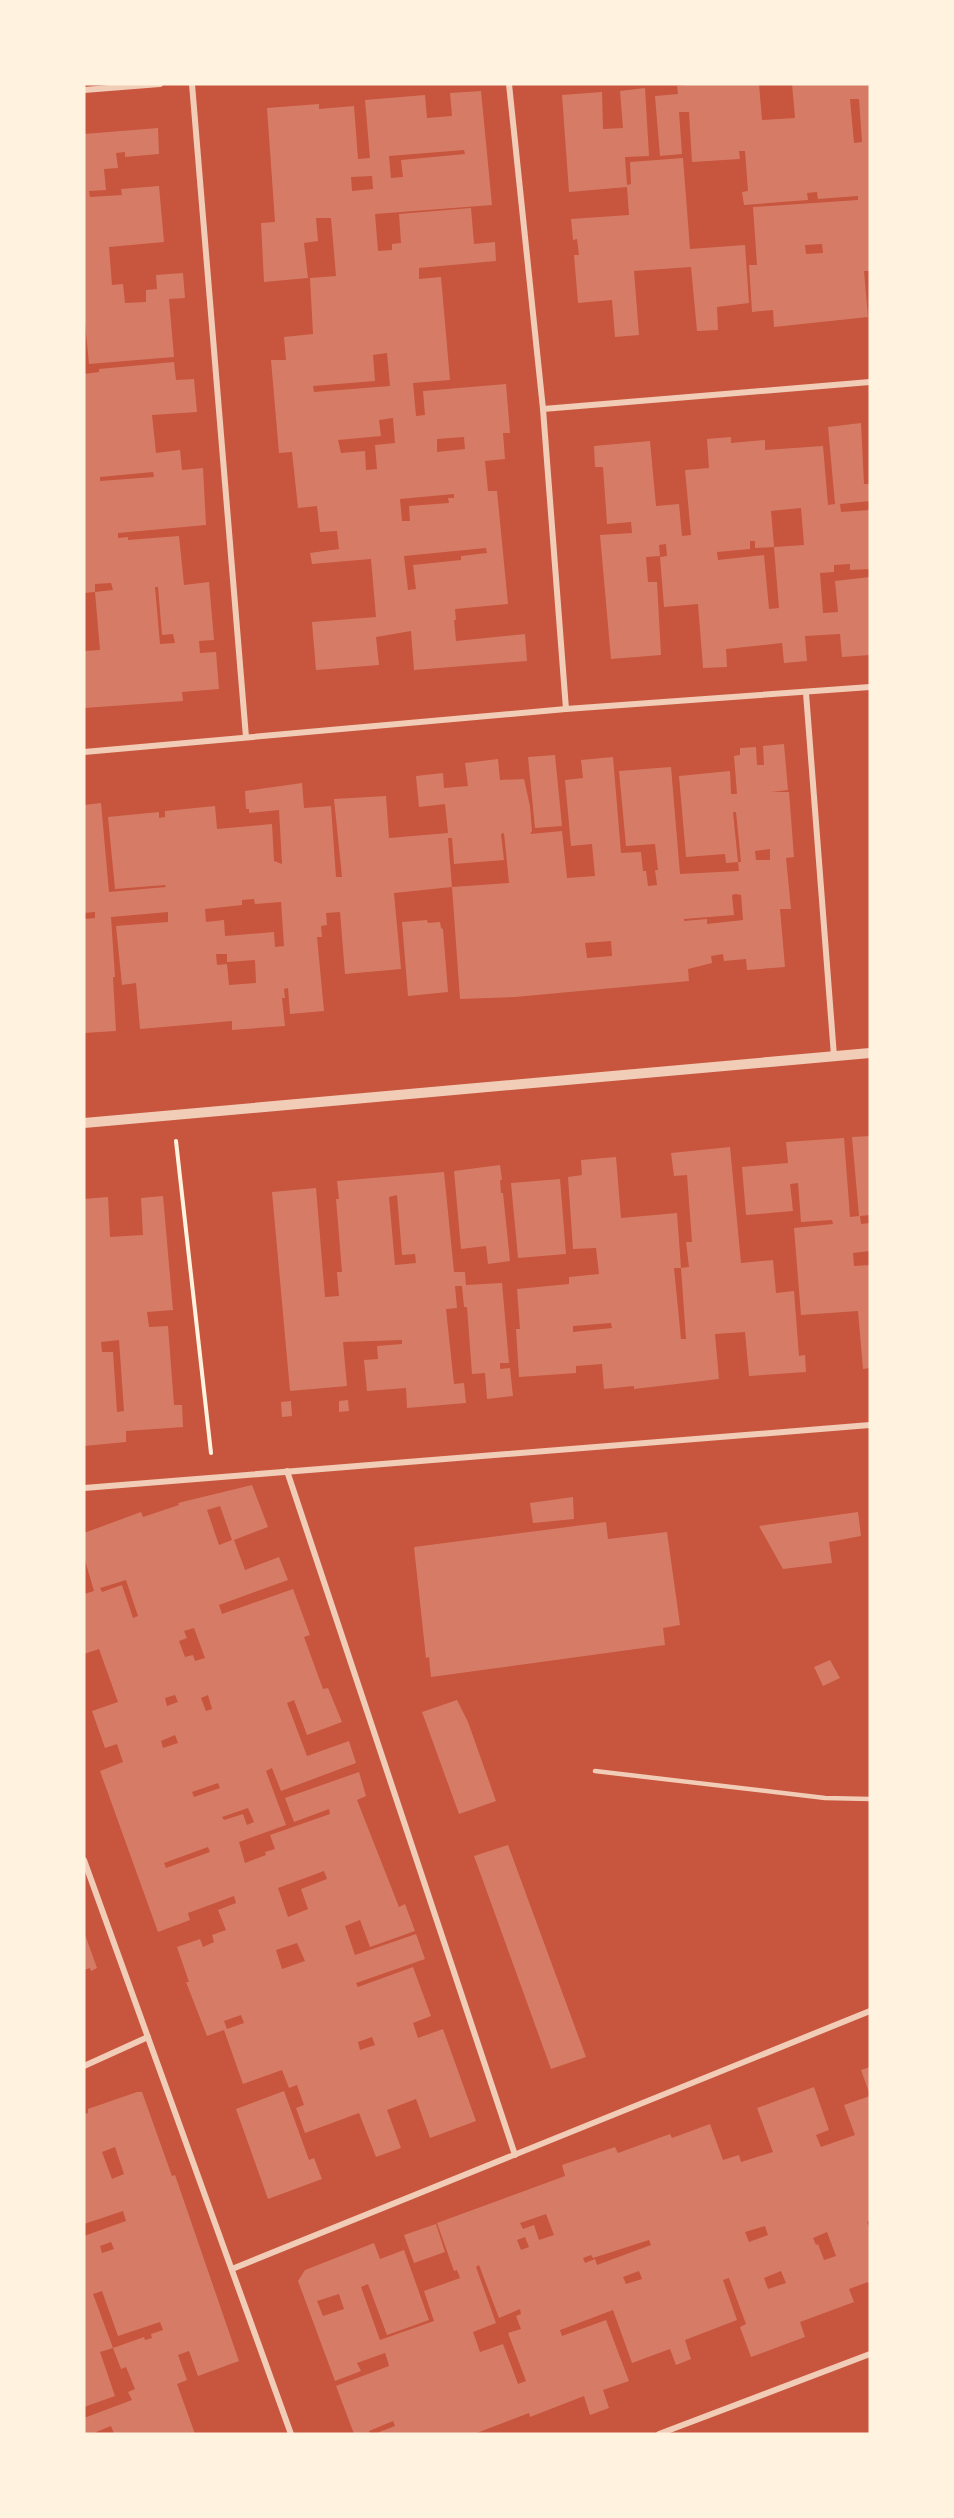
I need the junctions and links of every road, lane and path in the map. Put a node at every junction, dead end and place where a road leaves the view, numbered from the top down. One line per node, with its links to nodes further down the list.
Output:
1 (160, 84): 4 (street)
2 (192, 84): 10 (street)
3 (509, 84): 6 (street)
4 (84, 90)
5 (870, 382): 6 (street)
6 (543, 408): 9 (street)
7 (870, 687): 8 (street)
8 (806, 693): 9 (street); 13 (street)
9 (566, 709): 10 (street)
10 (246, 737): 11 (street)
11 (84, 752)
12 (870, 1053): 13 (street)
13 (834, 1056): 14 (street)
14 (172, 1114): 15 (street); 18 (path)
15 (84, 1123)
16 (870, 1425): 17 (street)
17 (287, 1471): 18 (street); 26 (street)
18 (214, 1477): 19 (street)
19 (84, 1488)
20 (596, 1771): 21 (lane)
21 (870, 1799)
22 (84, 1860): 24 (street)
23 (870, 2011): 26 (street)
24 (148, 2037): 25 (street); 27 (street)
25 (84, 2066)
26 (515, 2155): 27 (street)
27 (232, 2270): 29 (street)
28 (870, 2354): 30 (street)
29 (291, 2434)
30 (659, 2434)

